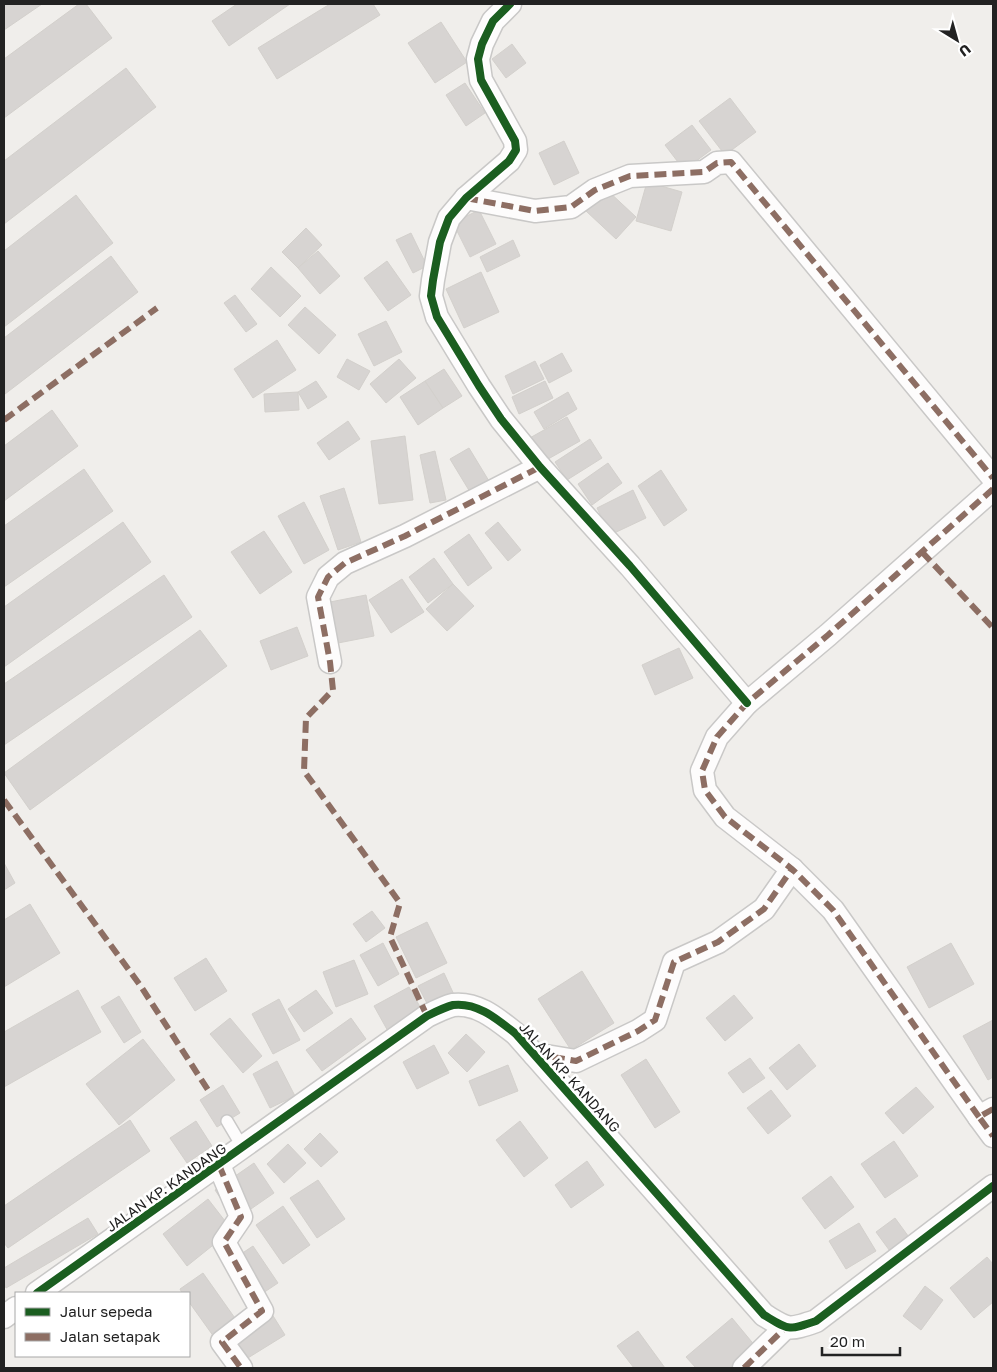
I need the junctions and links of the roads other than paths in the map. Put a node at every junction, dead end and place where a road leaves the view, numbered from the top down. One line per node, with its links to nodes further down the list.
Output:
1 (510, 4): 2 (street)
2 (466, 198): 3 (street); 4 (street)
3 (540, 467): 6 (street); 7 (street)
4 (993, 478)
5 (993, 489): 7 (street)
6 (330, 662)
7 (747, 704): 8 (street)
8 (792, 869): 9 (street); 10 (street)
9 (534, 1054): 13 (street, JALAN KP. KANDANG); 19 (street, JALAN KP. KANDANG)
10 (986, 1113): 12 (street)
11 (227, 1121): 13 (lane)
12 (993, 1136)
13 (243, 1148): 14 (street, JALAN KP. KANDANG)
14 (219, 1165): 16 (street, JALAN KP. KANDANG); 20 (street)
15 (993, 1186): 19 (street)
16 (38, 1292)
17 (15, 1309): 18 (street)
18 (4, 1317)
19 (785, 1328): 21 (street)
20 (241, 1368)
21 (744, 1368)

